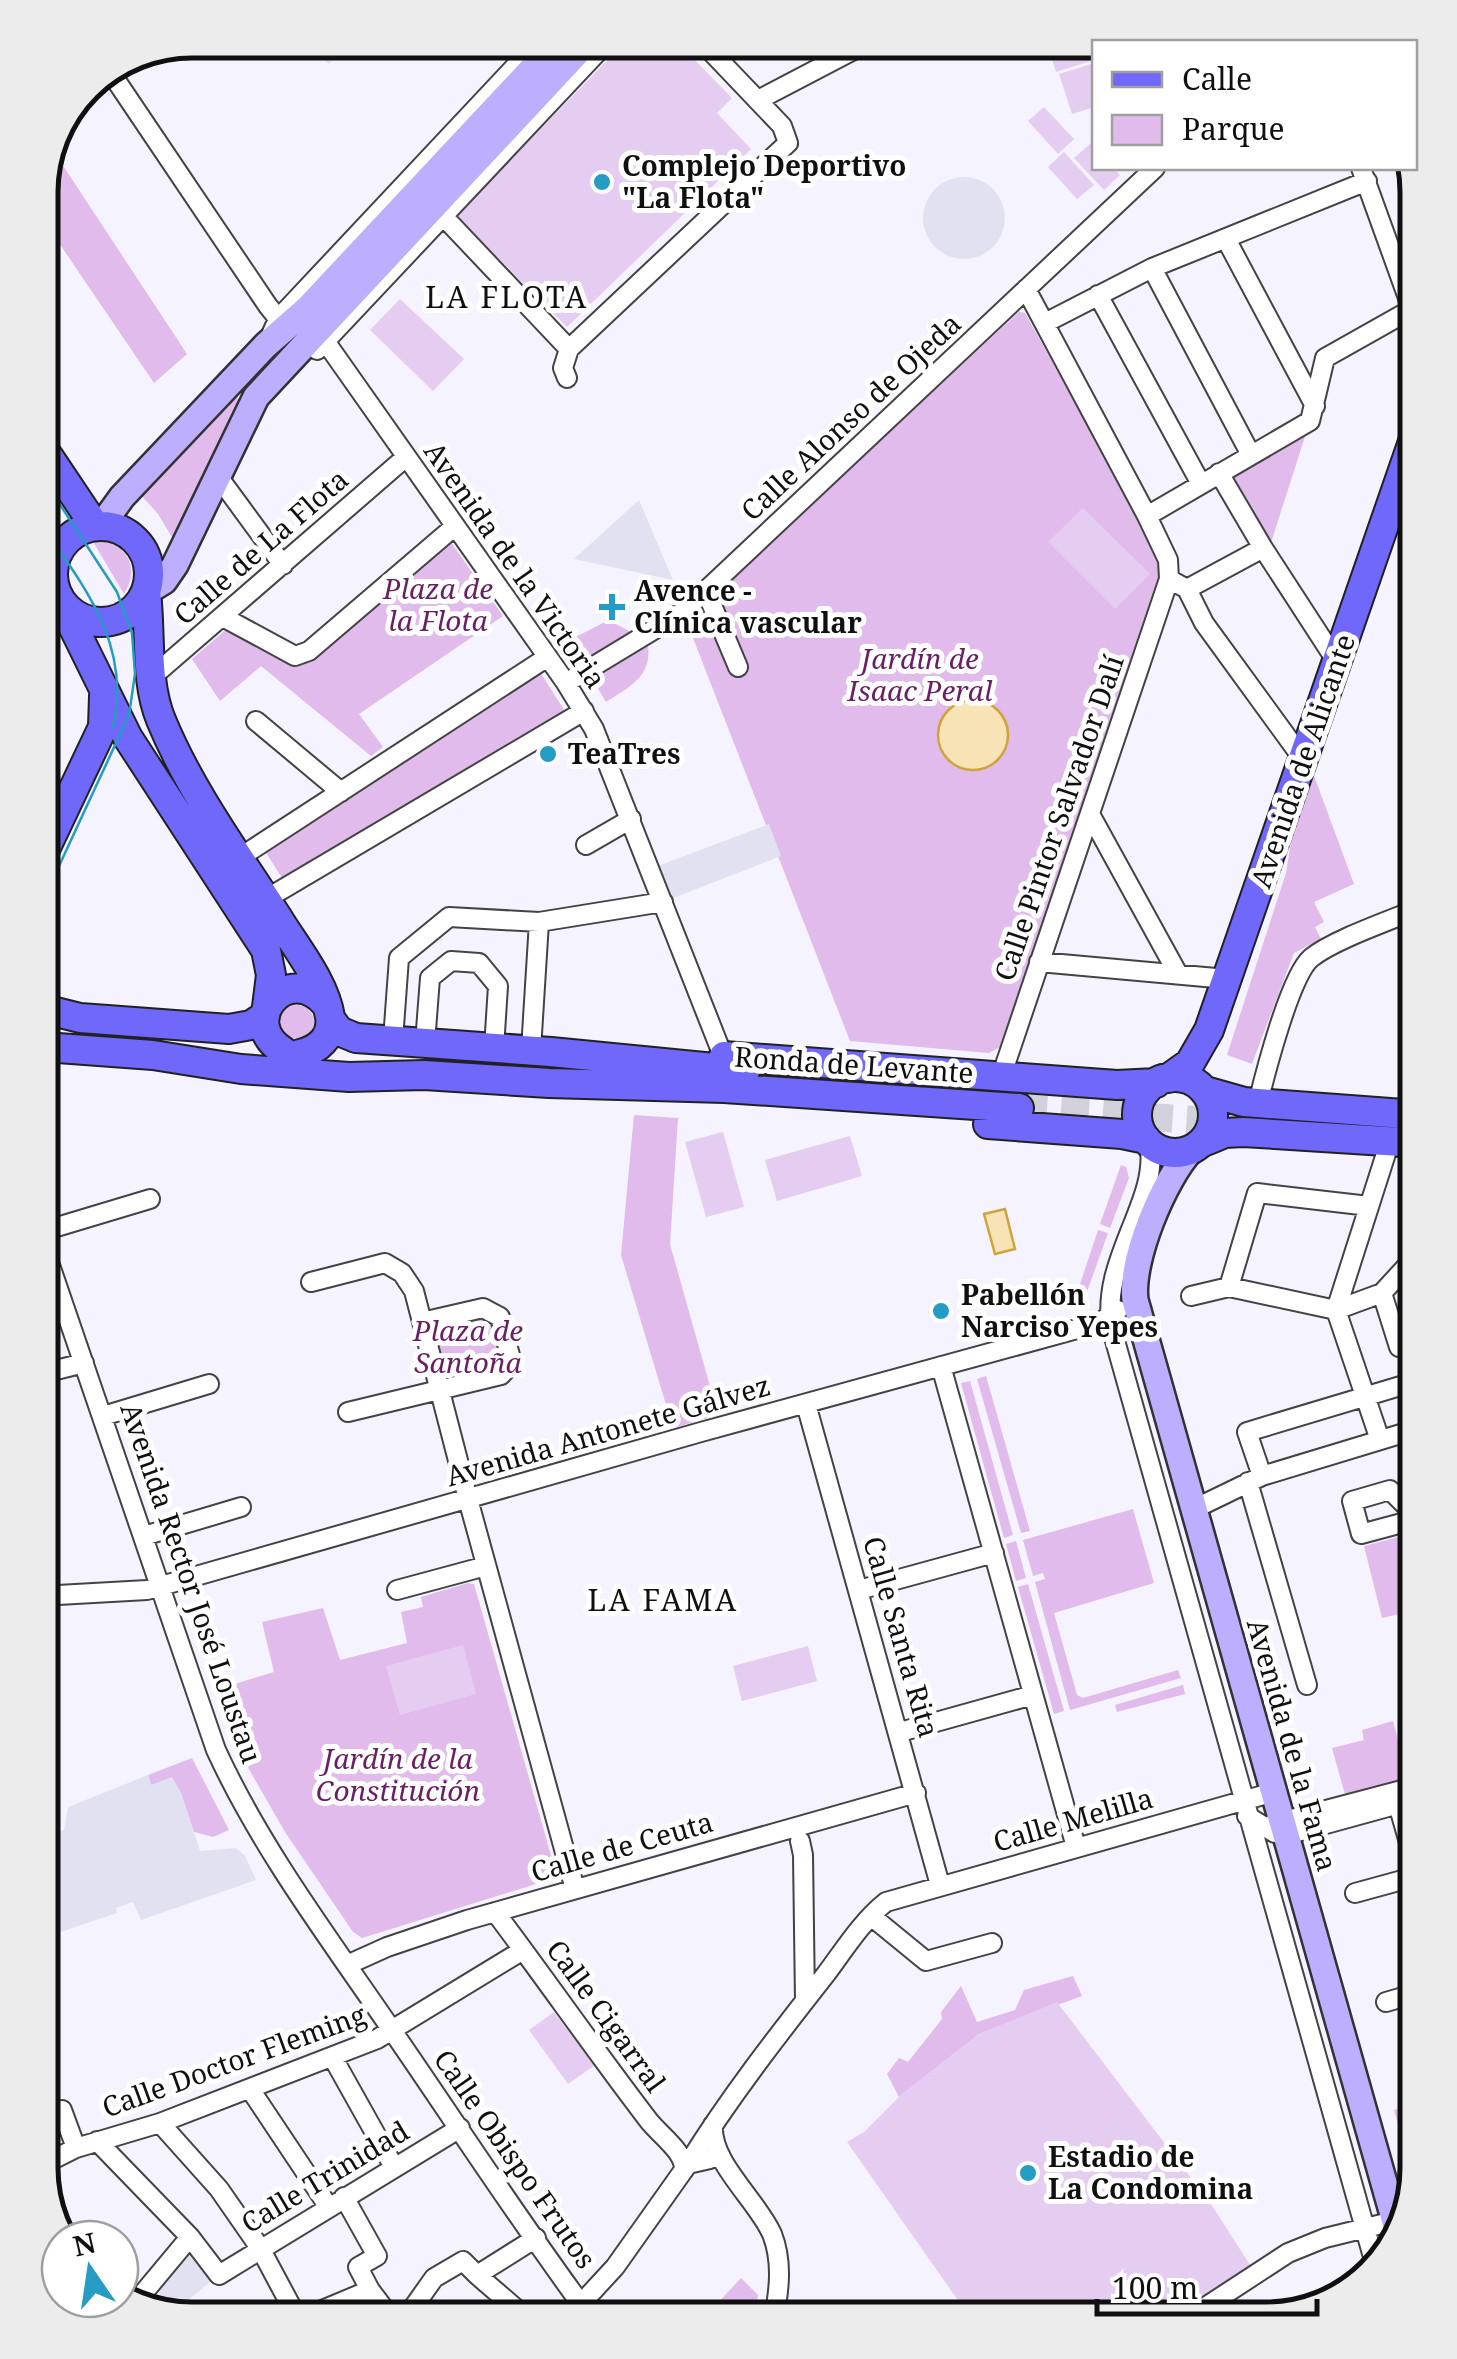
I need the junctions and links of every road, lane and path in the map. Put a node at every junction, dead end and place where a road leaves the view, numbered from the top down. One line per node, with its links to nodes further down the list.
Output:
1 (525, 58): 20 (street)
2 (543, 58): 9 (main road)
3 (573, 58): 12 (main road)
4 (591, 58): 12 (street)
5 (717, 58): 8 (street)
6 (838, 58): 8 (street)
7 (116, 82): 20 (street, Avenida de la Victoria)
8 (758, 100): 21 (street)
9 (494, 110): 12 (street); 20 (main road)
10 (1153, 170): 16 (street, Calle Alonso de Ojeda)
11 (1364, 174): 13 (street); 15 (street)
12 (442, 206): 20 (main road); 21 (street)
13 (1226, 238): 14 (street); 23 (street)
14 (1152, 268): 17 (street); 24 (street)
15 (1400, 276)
16 (1026, 289): 18 (street); 39 (street, Calle Alonso de Ojeda)
17 (1098, 294): 18 (street); 30 (street)
18 (1045, 323): 31 (street)
19 (1400, 323): 23 (street)
20 (298, 333): 25 (street, Avenida de la Victoria); 28 (main road); 32 (main road)
21 (570, 349): 22 (street)
22 (567, 378)
23 (1315, 406): 24 (street)
24 (1251, 455): 27 (street)
25 (406, 457): 33 (street, Avenida de la Victoria); 36 (street, Calle de La Flota)
26 (58, 469): 32 (main road)
27 (1219, 473): 30 (street); 34 (street)
28 (217, 475): 36 (street); 40 (main road)
29 (1400, 479): 44 (main road, Avenida de Alicante)
30 (1201, 484): 31 (street)
31 (1147, 516): 37 (street)
32 (98, 526): 35 (main road); 40 (main road)
33 (454, 527): 42 (street); 43 (street, Avenida de la Victoria)
34 (1263, 548): 38 (street); 44 (street)
35 (58, 552)
36 (282, 565): 42 (street, Calle de La Flota)
37 (1170, 579): 38 (street); 53 (street, Calle Pintor Salvador Dalí)
38 (1187, 589): 51 (street)
39 (706, 591): 45 (street); 48 (street, Calle Alonso de Ojeda)
40 (146, 592): 41 (main road); 46 (main road)
41 (58, 595): 47 (main road)
42 (223, 617): 46 (street, Calle de La Flota)
43 (546, 658): 48 (street, Avenida de la Victoria); 52 (street)
44 (1337, 662): 51 (main road, Avenida de Alicante)
45 (738, 667)
46 (152, 677): 57 (main road)
47 (101, 679): 55 (main road); 67 (main road)
48 (566, 683): 49 (street, Avenida de la Victoria)
49 (584, 712): 54 (street, Avenida de la Victoria); 58 (street)
50 (256, 721): 52 (street)
51 (1303, 759): 65 (main road, Avenida de Alicante)
52 (341, 792): 57 (street)
53 (1090, 814): 63 (street, Calle Pintor Salvador Dalí); 64 (street)
54 (631, 819): 56 (street); 59 (street, Avenida de la Victoria)
55 (58, 823)
56 (586, 845)
57 (239, 858): 58 (main road)
58 (266, 899): 62 (main road)
59 (663, 902): 61 (street); 76 (street, Avenida de la Victoria)
60 (1400, 917): 82 (street)
61 (539, 922): 69 (street); 73 (street)
62 (293, 942): 68 (main road); 69 (main road)
63 (1039, 962): 64 (street); 80 (street, Calle Pintor Salvador Dalí)
64 (1178, 974): 65 (street)
65 (1227, 979): 78 (main road, Avenida de Alicante)
66 (58, 1012): 67 (main road)
67 (266, 1012): 68 (main road); 74 (main road)
68 (328, 1012): 69 (main road, Ronda de Levante); 74 (main road)
69 (394, 1040): 70 (main road, Ronda de Levante)
70 (425, 1043): 72 (main road, Ronda de Levante); 72 (street)
71 (58, 1048): 75 (main road, Ronda de Levante)
72 (494, 1048): 73 (main road, Ronda de Levante)
73 (541, 1051): 76 (main road, Ronda de Levante); 80 (main road, Ronda de Levante)
74 (292, 1053): 75 (main road); 77 (main road)
75 (153, 1055): 77 (main road, Ronda de Levante)
76 (723, 1056): 80 (main road, Ronda de Levante)
77 (424, 1075): 79 (main road, Ronda de Levante)
78 (1162, 1080): 80 (main road, Ronda de Levante); 81 (main road); 84 (main road)
79 (549, 1083): 80 (main road, Ronda de Levante); 84 (main road, Ronda de Levante)
80 (1014, 1091)
81 (1204, 1091): 82 (main road); 86 (main road)
82 (1258, 1103): 83 (main road)
83 (1400, 1114)
84 (1147, 1141): 86 (main road); 93 (street)
85 (1400, 1142): 86 (main road)
86 (1197, 1146): 91 (main road, Avenida de la Fama)
87 (1400, 1148): 89 (street)
88 (150, 1199): 90 (street)
89 (1369, 1206): 96 (street); 99 (street)
90 (58, 1228)
91 (1135, 1270): 100 (street, Avenida de la Fama); 119 (main road, Avenida de la Fama)
92 (1400, 1276): 97 (street)
93 (1111, 1281): 100 (street); 102 (street)
94 (311, 1282): 101 (street)
95 (58, 1287): 104 (street, Avenida Rector José Loustau)
96 (1228, 1287): 98 (street); 99 (street)
97 (1382, 1293): 99 (street); 103 (street)
98 (1191, 1296)
99 (1336, 1310): 110 (street)
100 (1115, 1320): 102 (street, Avenida Antonete Gálvez); 133 (street)
101 (422, 1322): 109 (street); 109 (street)
102 (1069, 1331): 105 (street, Avenida Antonete Gálvez)
103 (1399, 1347)
104 (84, 1363): 106 (street); 113 (street, Avenida Rector José Loustau)
105 (941, 1366): 111 (street, Avenida Antonete Gálvez); 121 (street)
106 (58, 1370)
107 (209, 1384): 113 (street)
108 (1400, 1386): 110 (street)
109 (439, 1390): 112 (street); 117 (street)
110 (1365, 1396): 115 (street); 116 (street)
111 (806, 1404): 117 (street, Avenida Antonete Gálvez); 125 (street, Calle Santa Rita)
112 (348, 1412)
113 (102, 1416): 120 (street, Avenida Rector José Loustau)
114 (1400, 1434): 115 (street)
115 (1380, 1440): 116 (street)
116 (1255, 1479): 119 (street); 127 (street)
117 (466, 1493): 122 (street); 123 (street, Avenida Antonete Gálvez)
118 (240, 1507): 120 (street)
119 (1194, 1509): 131 (main road, Avenida de la Fama)
120 (144, 1536): 123 (street, Avenida Rector José Loustau)
121 (994, 1553): 125 (street); 128 (street)
122 (486, 1566): 124 (street); 140 (street)
123 (162, 1586): 126 (street, Avenida Antonete Gálvez); 146 (street, Avenida Rector José Loustau)
124 (396, 1590)
125 (859, 1590): 129 (street, Calle Santa Rita)
126 (58, 1596)
127 (1307, 1685)
128 (1034, 1695): 129 (street); 136 (street)
129 (900, 1732): 130 (street, Calle Santa Rita)
130 (916, 1792): 139 (street, Calle Santa Rita); 140 (street, Calle de Ceuta)
131 (1274, 1792): 133 (street, Calle Melilla); 134 (main road, Avenida de la Fama)
132 (1400, 1799): 134 (street)
133 (1247, 1809): 134 (street); 136 (street, Calle Melilla); 137 (street)
134 (1278, 1828): 137 (street); 163 (main road, Avenida de la Fama)
135 (800, 1841): 148 (street)
136 (1076, 1847): 139 (street, Calle Melilla)
137 (1259, 1854): 164 (street)
138 (1400, 1879): 141 (street)
139 (940, 1885): 143 (street, Calle Melilla)
140 (576, 1889): 142 (street, Calle de Ceuta)
141 (1355, 1893)
142 (494, 1912): 145 (street, Calle Cigarral); 146 (street, Calle de Ceuta)
143 (871, 1916): 144 (street); 148 (street)
144 (992, 1944)
145 (523, 1950): 150 (street, Calle Doctor Fleming); 160 (street, Calle Cigarral)
146 (348, 1965): 150 (street, Avenida Rector José Loustau)
147 (1400, 1998): 149 (street)
148 (805, 2001): 158 (street)
149 (1386, 2002)
150 (393, 2031): 151 (street, Calle Doctor Fleming); 155 (street, Calle Obispo Frutos)
151 (333, 2058): 152 (street, Calle Doctor Fleming); 161 (street)
152 (250, 2089): 154 (street, Calle Doctor Fleming); 162 (street)
153 (62, 2110): 157 (street)
154 (160, 2122): 156 (street, Calle Doctor Fleming); 168 (street)
155 (460, 2128): 161 (street, Calle Trinidad); 167 (street, Calle Obispo Frutos)
156 (98, 2141): 157 (street, Calle Doctor Fleming); 166 (street)
157 (76, 2148): 159 (street, Calle Doctor Fleming)
158 (709, 2151): 160 (street); 180 (street)
159 (58, 2157)
160 (683, 2162): 179 (street)
161 (394, 2167): 162 (street, Calle Trinidad)
162 (336, 2202): 168 (street, Calle Trinidad); 171 (street)
163 (1391, 2212)
164 (1365, 2228): 165 (street); 169 (street); 181 (street)
165 (1385, 2228)
166 (190, 2238): 168 (street, Calle Trinidad); 172 (street)
167 (536, 2238): 170 (street); 178 (street, Calle Obispo Frutos)
168 (260, 2248): 173 (street)
169 (1371, 2250)
170 (477, 2275): 176 (street); 177 (street)
171 (370, 2290): 174 (street); 175 (street)
172 (144, 2292)
173 (283, 2301)
174 (343, 2301)
175 (378, 2301)
176 (418, 2301)
177 (508, 2301)
178 (580, 2301)
179 (594, 2301)
180 (776, 2302)
181 (1214, 2302)

